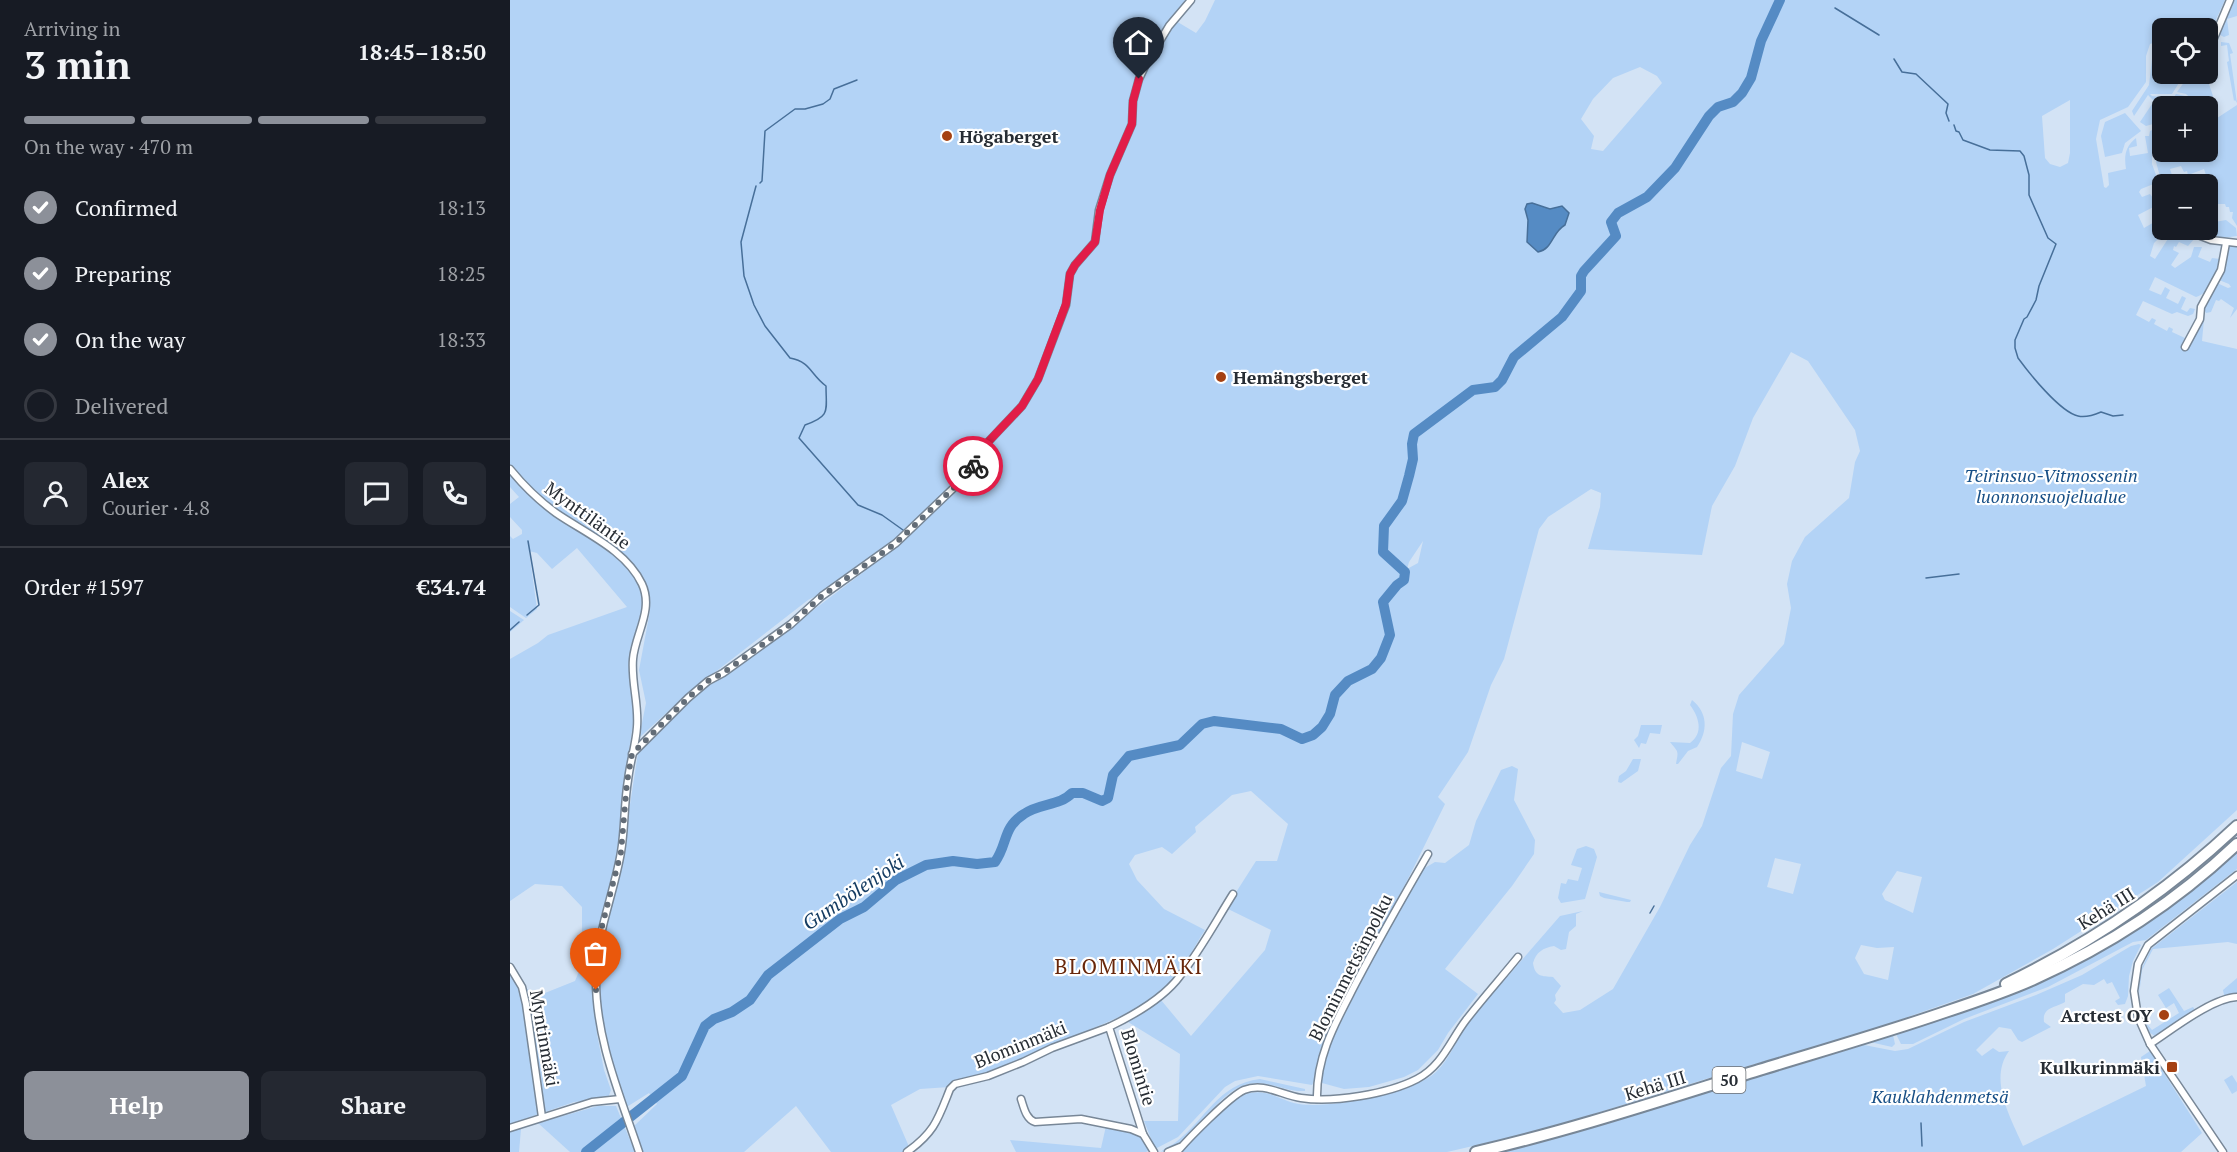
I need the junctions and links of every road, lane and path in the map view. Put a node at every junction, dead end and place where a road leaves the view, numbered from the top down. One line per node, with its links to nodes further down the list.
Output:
1 (1191, 0): 9 (street)
2 (2230, 0): 3 (street)
3 (2218, 28)
4 (2211, 240): 5 (street)
5 (2226, 243): 6 (street); 7 (street)
6 (2237, 243)
7 (2185, 347)
8 (510, 469): 9 (street, Mynttiläntie)
9 (632, 754): 21 (street, Mynttiläntie)
10 (2237, 826): 18 (highway, Kehä III / 50)
11 (2237, 844): 18 (highway, Kehä III / 50)
12 (1428, 854): 23 (street, Blominmetsänpolku)
13 (2237, 875): 20 (street)
14 (1233, 894): 19 (street, Blomintie)
15 (1518, 957): 23 (street)
16 (510, 966): 24 (street, Myntinmäki)
17 (2237, 998): 20 (street)
18 (1946, 1012): 32 (highway, Kehä III / 50)
19 (1109, 1027): 26 (street, Blomintie); 29 (street, Blominmäki)
20 (2150, 1044): 33 (street)
21 (620, 1099): 24 (street); 28 (street, Mynttiläntie)
22 (1021, 1099): 26 (street)
23 (1317, 1099): 27 (street)
24 (542, 1117): 25 (street)
25 (510, 1128)
26 (1143, 1134): 30 (street, Blomintie)
27 (1179, 1150): 31 (street)
28 (639, 1152)
29 (908, 1152)
30 (1154, 1152)
31 (1168, 1152)
32 (1476, 1152)
33 (2223, 1152)

